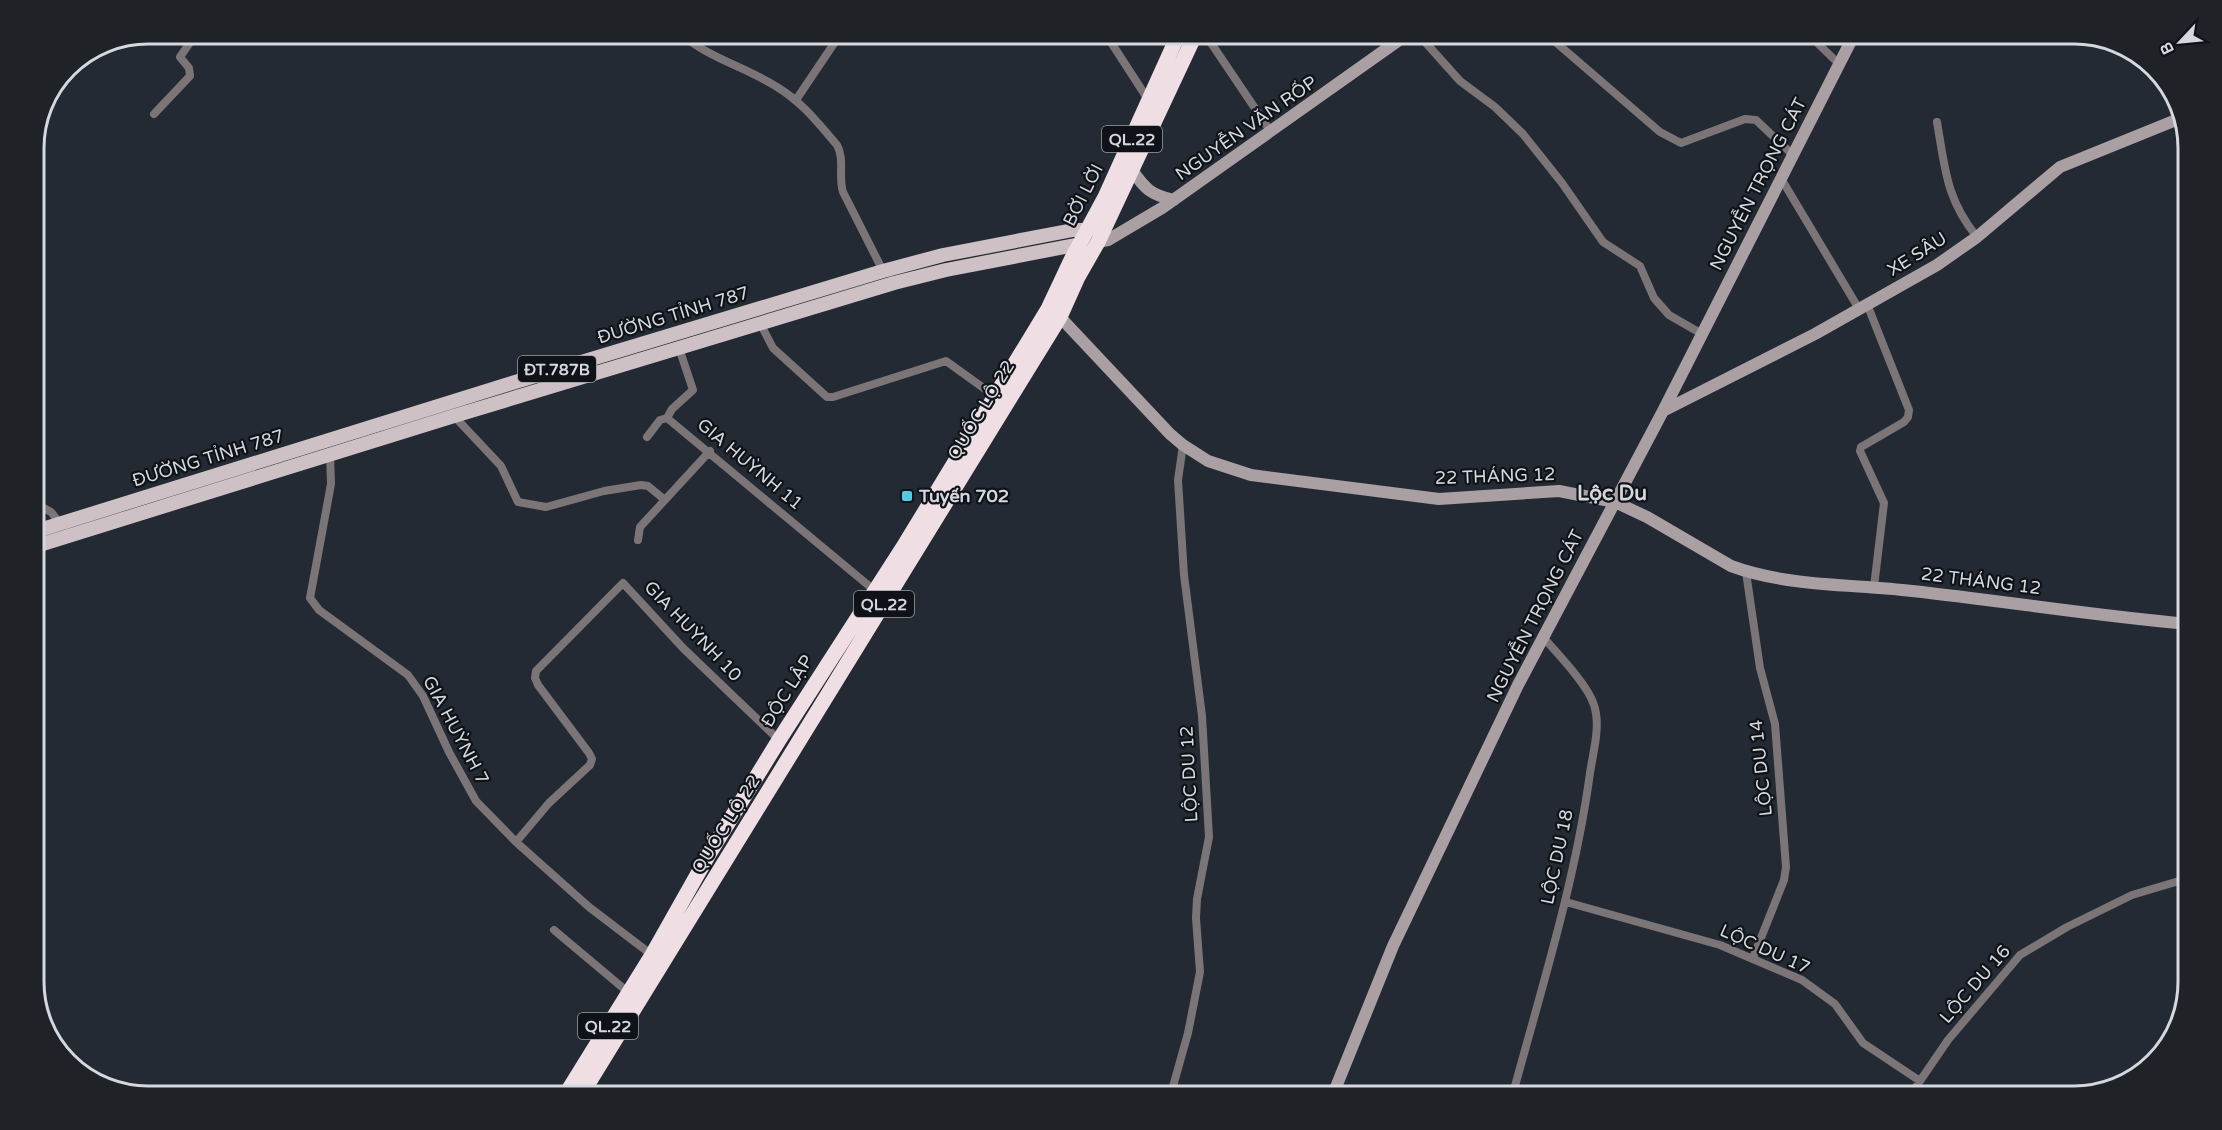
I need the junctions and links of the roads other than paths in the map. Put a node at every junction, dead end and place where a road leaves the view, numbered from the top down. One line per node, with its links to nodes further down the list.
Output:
1 (189, 44): 16 (street)
2 (692, 44): 14 (street)
3 (834, 44): 14 (street)
4 (1112, 44): 15 (street)
5 (1174, 44): 15 (highway, BỜI LỜI / QL.22)
6 (1191, 44): 21 (highway, BỜI LỜI / QL.22)
7 (1212, 44): 19 (street)
8 (1382, 44): 19 (street, NGUYỄN VĂN RỐP)
9 (1427, 44): 30 (street)
10 (1558, 44): 20 (street)
11 (1818, 44): 13 (street)
12 (1850, 44): 13 (street, NGUYỄN TRỌNG CÁT)
13 (1839, 64): 20 (street, NGUYỄN TRỌNG CÁT)
14 (796, 100): 26 (street)
15 (1149, 101): 25 (highway, BỜI LỜI / QL.22)
16 (154, 114)
17 (2174, 120): 24 (street, XE SÂU)
18 (1937, 122): 24 (street)
19 (1271, 132): 23 (street, NGUYỄN VĂN RỐP)
20 (1793, 155): 22 (street, NGUYỄN TRỌNG CÁT)
21 (1132, 170): 23 (street); 25 (highway, BỜI LỜI / QL.22)
22 (1782, 180): 27 (street); 30 (street, NGUYỄN TRỌNG CÁT)
23 (1174, 200): 25 (street, NGUYỄN VĂN RỐP)
24 (1977, 237): 27 (street, XE SÂU)
25 (1088, 239): 26 (main road, ĐƯỜNG TỈNH 787 / ĐT.787B); 28 (highway, QUỐC LỘ 22 / QL.22); 29 (main road, ĐƯỜNG TỈNH 787 / ĐT.787B)
26 (883, 271): 43 (main road, ĐƯỜNG TỈNH 787 / ĐT.787B)
27 (1863, 306): 33 (street, XE SÂU); 48 (street)
28 (1054, 313): 32 (highway, ĐỘC LẬP / QL.22); 37 (street, 22 THÁNG 12); 58 (highway, QUỐC LỘ 22 / QL.22)
29 (760, 323): 31 (main road, ĐƯỜNG TỈNH 787 / ĐT.787B); 32 (street)
30 (1702, 334): 33 (street, NGUYỄN TRỌNG CÁT)
31 (679, 348): 34 (main road, ĐƯỜNG TỈNH 787 / ĐT.787B); 35 (street, GIA HUỲNH 11)
32 (996, 397): 49 (highway, ĐỘC LẬP / QL.22)
33 (1663, 411): 41 (street, NGUYỄN TRỌNG CÁT)
34 (454, 416): 39 (main road, ĐƯỜNG TỈNH 787 / ĐT.787B); 40 (street)
35 (667, 418): 36 (street); 38 (street, GIA HUỲNH 11)
36 (647, 437)
37 (1183, 445): 41 (street, 22 THÁNG 12); 63 (street, LỘC DU 12)
38 (710, 451): 40 (street); 49 (street, GIA HUỲNH 11)
39 (330, 454): 46 (main road, ĐƯỜNG TỈNH 787 / ĐT.787B); 53 (street, GIA HUỲNH 7)
40 (665, 500): 45 (street)
41 (1615, 502): 47 (street, 22 THÁNG 12); 51 (street, NGUYỄN TRỌNG CÁT)
42 (44, 509): 43 (street)
43 (60, 523): 44 (main road, ĐƯỜNG TỈNH 787 / ĐT.787B)
44 (44, 528)
45 (638, 540)
46 (44, 544)
47 (1746, 572): 48 (street, 22 THÁNG 12); 57 (street, LỘC DU 14)
48 (1874, 587): 50 (street, 22 THÁNG 12)
49 (874, 590): 52 (highway, ĐỘC LẬP / QL.22)
50 (2178, 623)
51 (1542, 636): 55 (street, LỘC DU 18); 64 (street, NGUYỄN TRỌNG CÁT)
52 (779, 740): 53 (street, GIA HUỲNH 10); 58 (highway, ĐỘC LẬP / QL.22)
53 (516, 842): 58 (street, GIA HUỲNH 7)
54 (2178, 881): 60 (street, LỘC DU 16)
55 (1566, 902): 57 (street, LỘC DU 17); 65 (street, LỘC DU 18)
56 (554, 930): 59 (street)
57 (1753, 958): 60 (street, LỘC DU 17)
58 (658, 959): 59 (highway, ĐỘC LẬP / QL.22); 62 (highway, ĐỘC LẬP / QL.22)
59 (629, 993): 61 (highway, ĐỘC LẬP / QL.22)
60 (1920, 1081): 66 (street, LỘC DU 16)
61 (571, 1086)
62 (585, 1086)
63 (1173, 1086)
64 (1336, 1086)
65 (1515, 1086)
66 (1917, 1086)

